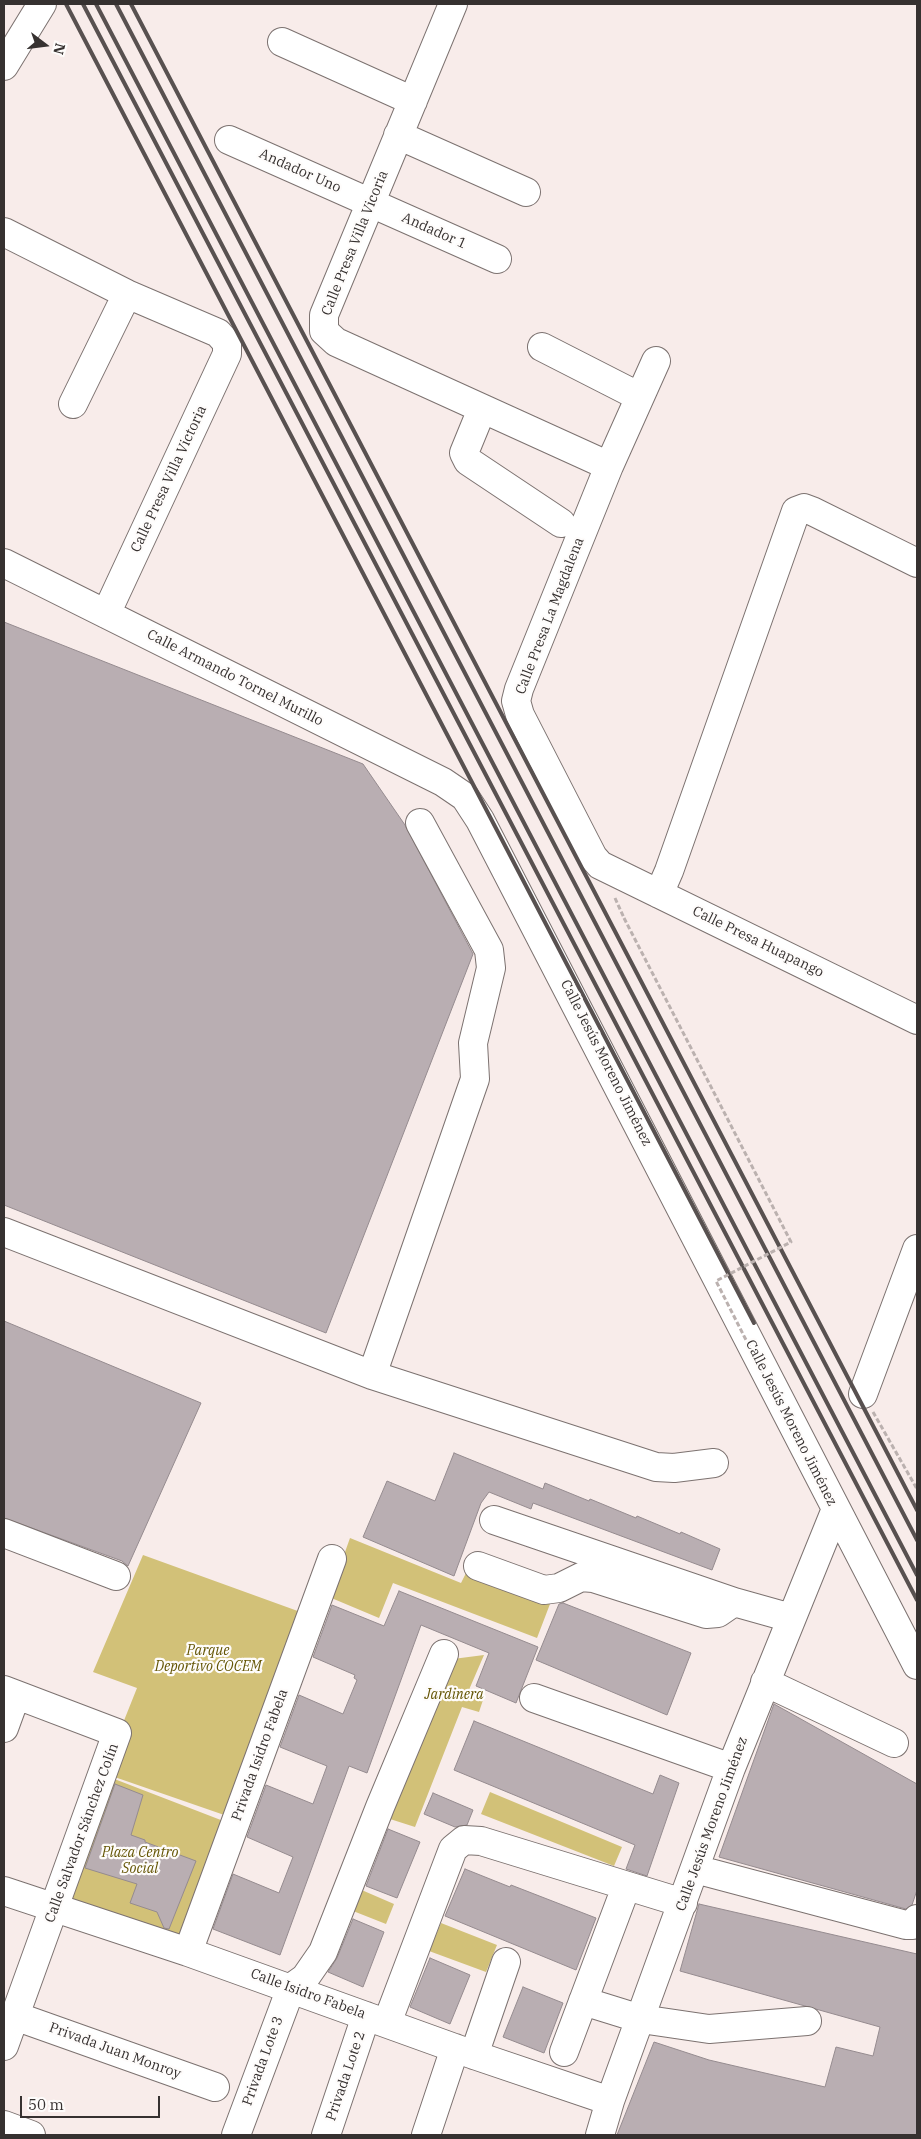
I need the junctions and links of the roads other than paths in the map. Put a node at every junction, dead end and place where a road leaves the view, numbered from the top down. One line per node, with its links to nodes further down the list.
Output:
1 (42, 4): 4 (street)
2 (453, 4): 5 (street, Calle Presa Villa Vicoria)
3 (282, 42): 5 (street)
4 (4, 66)
5 (412, 101): 6 (street, Calle Presa Villa Vicoria)
6 (398, 135): 8 (street); 9 (street, Calle Presa Villa Vicoria)
7 (229, 140): 9 (street, Andador Uno)
8 (526, 192)
9 (370, 203): 11 (street, Andador 1); 17 (street, Calle Presa Villa Vicoria)
10 (4, 232): 12 (street)
11 (497, 259)
12 (127, 294): 16 (street); 22 (street, Calle Presa Villa Victoria)
13 (542, 347): 15 (street)
14 (656, 361): 15 (street, Calle Presa La Magdalena)
15 (640, 397): 18 (street, Calle Presa La Magdalena)
16 (73, 404)
17 (482, 409): 18 (street, Calle Presa Villa Vicoria); 19 (street)
18 (609, 466): 25 (street, Calle Presa La Magdalena)
19 (561, 523)
20 (917, 562): 26 (street)
21 (4, 563): 22 (street, Calle Armando Tornel Murillo)
22 (106, 614): 23 (street, Calle Armando Tornel Murillo)
23 (465, 798): 33 (street, Calle Jesús Moreno Jiménez)
24 (420, 823): 30 (street)
25 (600, 865): 26 (street, Calle Presa Huapango)
26 (659, 894): 27 (street, Calle Presa Huapango)
27 (917, 1020)
28 (4, 1232): 30 (street)
29 (917, 1249): 31 (street)
30 (372, 1375): 32 (street)
31 (863, 1394)
32 (714, 1463)
33 (836, 1509): 40 (street, Calle Jesús Moreno Jiménez); 42 (street)
34 (494, 1520): 39 (street)
35 (4, 1533): 38 (street)
36 (332, 1559): 55 (street, Privada Isidro Fabela)
37 (478, 1566): 39 (street)
38 (116, 1576)
39 (734, 1602): 40 (street)
40 (791, 1618): 43 (street, Calle Jesús Moreno Jiménez)
41 (444, 1654): 57 (street)
42 (917, 1665)
43 (765, 1682): 47 (street); 48 (street, Calle Jesús Moreno Jiménez)
44 (10, 1693): 46 (street); 53 (street, Calle Salvador Sánchez Colín)
45 (534, 1698): 48 (street)
46 (4, 1728)
47 (894, 1743)
48 (731, 1768): 49 (street, Calle Jesús Moreno Jiménez)
49 (695, 1869): 52 (street, Calle Jesús Moreno Jiménez); 54 (street)
50 (626, 1887): 52 (street, Privada Lote 2); 58 (street); 61 (street, Privada Lote 2)
51 (4, 1891): 53 (street, Calle Isidro Fabela)
52 (683, 1903): 60 (street, Calle Jesús Moreno Jiménez)
53 (55, 1908): 55 (street, Calle Isidro Fabela); 59 (street, Calle Salvador Sánchez Colín)
54 (917, 1919)
55 (188, 1952): 57 (street, Calle Isidro Fabela)
56 (506, 1962): 64 (street)
57 (291, 1988): 61 (street, Calle Isidro Fabela); 70 (street, Privada Lote 3)
58 (583, 2001): 60 (street); 65 (street)
59 (16, 2016): 63 (street, Calle Salvador Sánchez Colín); 66 (street, Privada Juan Monroy)
60 (640, 2018): 62 (street); 67 (street, Calle Jesús Moreno Jiménez)
61 (377, 2020): 64 (street, Calle Isidro Fabela); 71 (street, Privada Lote 2)
62 (807, 2021)
63 (4, 2046)
64 (464, 2051): 67 (street, Calle Isidro Fabela); 72 (street)
65 (564, 2052)
66 (215, 2087)
67 (610, 2101): 73 (street, Calle Jesús Moreno Jiménez)
68 (4, 2125): 69 (street)
69 (31, 2135)
70 (236, 2135)
71 (326, 2135)
72 (426, 2135)
73 (600, 2135)

